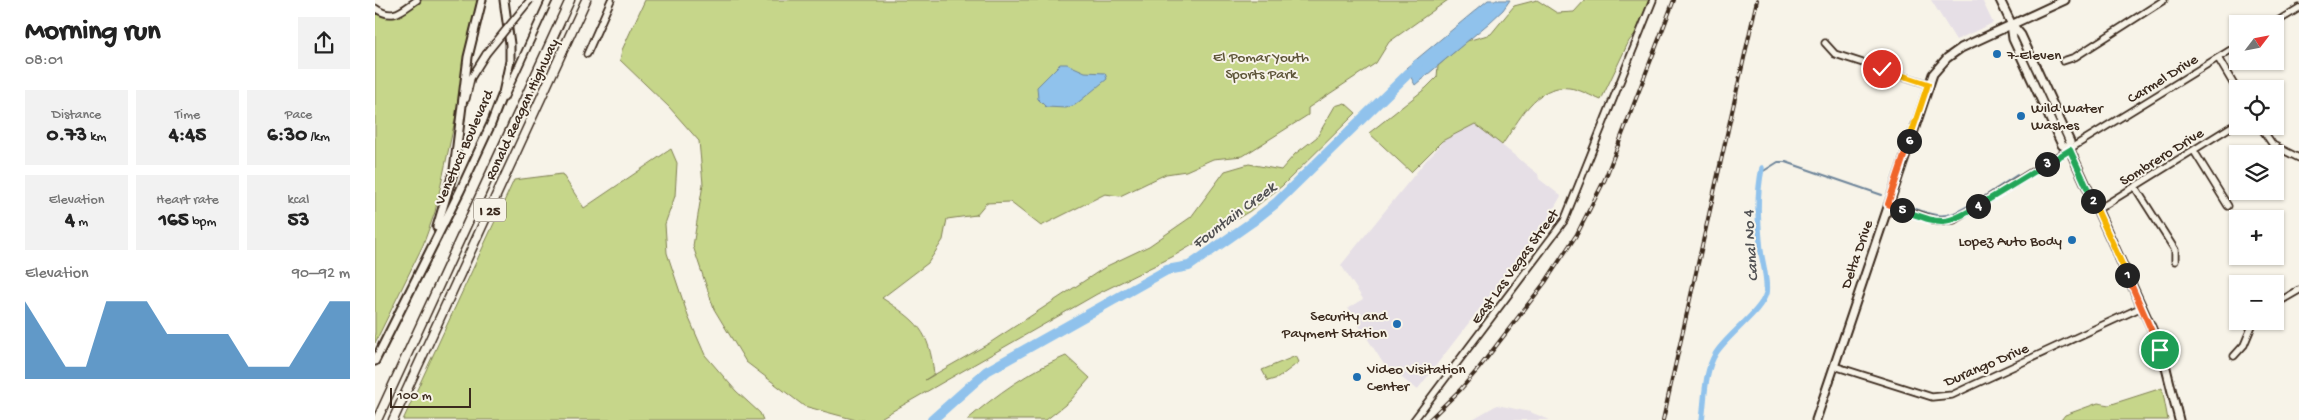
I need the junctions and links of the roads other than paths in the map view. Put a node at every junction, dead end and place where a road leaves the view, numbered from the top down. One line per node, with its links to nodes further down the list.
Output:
1 (417, 0): 13 (street)
2 (482, 0): 25 (main road, Venetucci Boulevard)
3 (504, 0): 24 (main road, Venetucci Boulevard)
4 (530, 0): 25 (street, bridge)
5 (549, 0): 24 (street)
6 (570, 0): 44 (highway, Ronald Reagan Highway / I 25)
7 (586, 0): 45 (highway, Ronald Reagan Highway / I 25)
8 (611, 0): 19 (street)
9 (1653, 0): 46 (street, East Las Vegas Street)
10 (2000, 0): 16 (main road)
11 (2065, 0): 16 (main road, Delta Drive)
12 (2164, 0): 21 (street)
13 (375, 8)
14 (2299, 8): 15 (street)
15 (2284, 17)
16 (2011, 23): 23 (main road, Delta Drive); 28 (main road)
17 (1825, 43): 23 (street)
18 (2229, 51): 20 (street, Carmel Drive)
19 (587, 54)
20 (2218, 58): 22 (street); 28 (street, Carmel Drive)
21 (2063, 61)
22 (2231, 80)
23 (1928, 84): 32 (main road, Delta Drive)
24 (491, 124): 35 (main road, Venetucci Boulevard)
25 (460, 128): 35 (main road, Venetucci Boulevard)
26 (2229, 128): 29 (street, Sombrero Drive)
27 (2266, 135): 30 (street)
28 (2070, 150): 32 (street, Carmel Drive); 34 (main road)
29 (2194, 151): 31 (street, Sombrero Drive); 33 (street)
30 (2299, 158)
31 (2135, 187): 34 (street, Sombrero Drive); 36 (street)
32 (1888, 204): 43 (main road, Delta Drive)
33 (2228, 206)
34 (2097, 210): 39 (main road)
35 (433, 242): 42 (main road, Venetucci Boulevard)
36 (2175, 261)
37 (2299, 290): 38 (street)
38 (2284, 299)
39 (2142, 307): 43 (street, Durango Drive); 48 (main road)
40 (2250, 330): 41 (street)
41 (2233, 356)
42 (375, 361)
43 (1834, 366): 47 (main road, Delta Drive)
44 (377, 420)
45 (393, 420)
46 (1414, 420)
47 (1816, 420)
48 (2179, 420)

